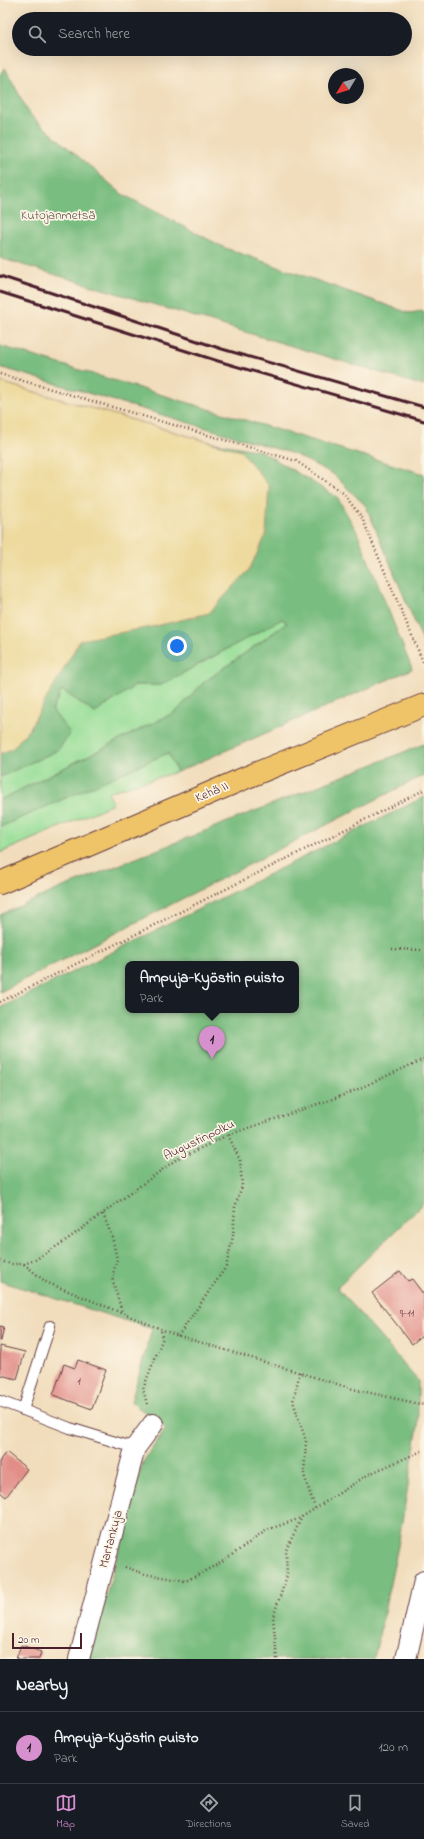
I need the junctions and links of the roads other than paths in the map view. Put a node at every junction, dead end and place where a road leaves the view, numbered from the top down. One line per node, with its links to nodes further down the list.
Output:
1 (424, 705): 2 (highway, Kehä II)
2 (0, 883)
3 (50, 1326): 5 (lane)
4 (0, 1401): 5 (lane)
5 (23, 1410): 7 (lane)
6 (153, 1424): 7 (street, Martankuja)
7 (135, 1448): 9 (street, Martankuja)
8 (424, 1582): 10 (street)
9 (79, 1659)
10 (406, 1659)

